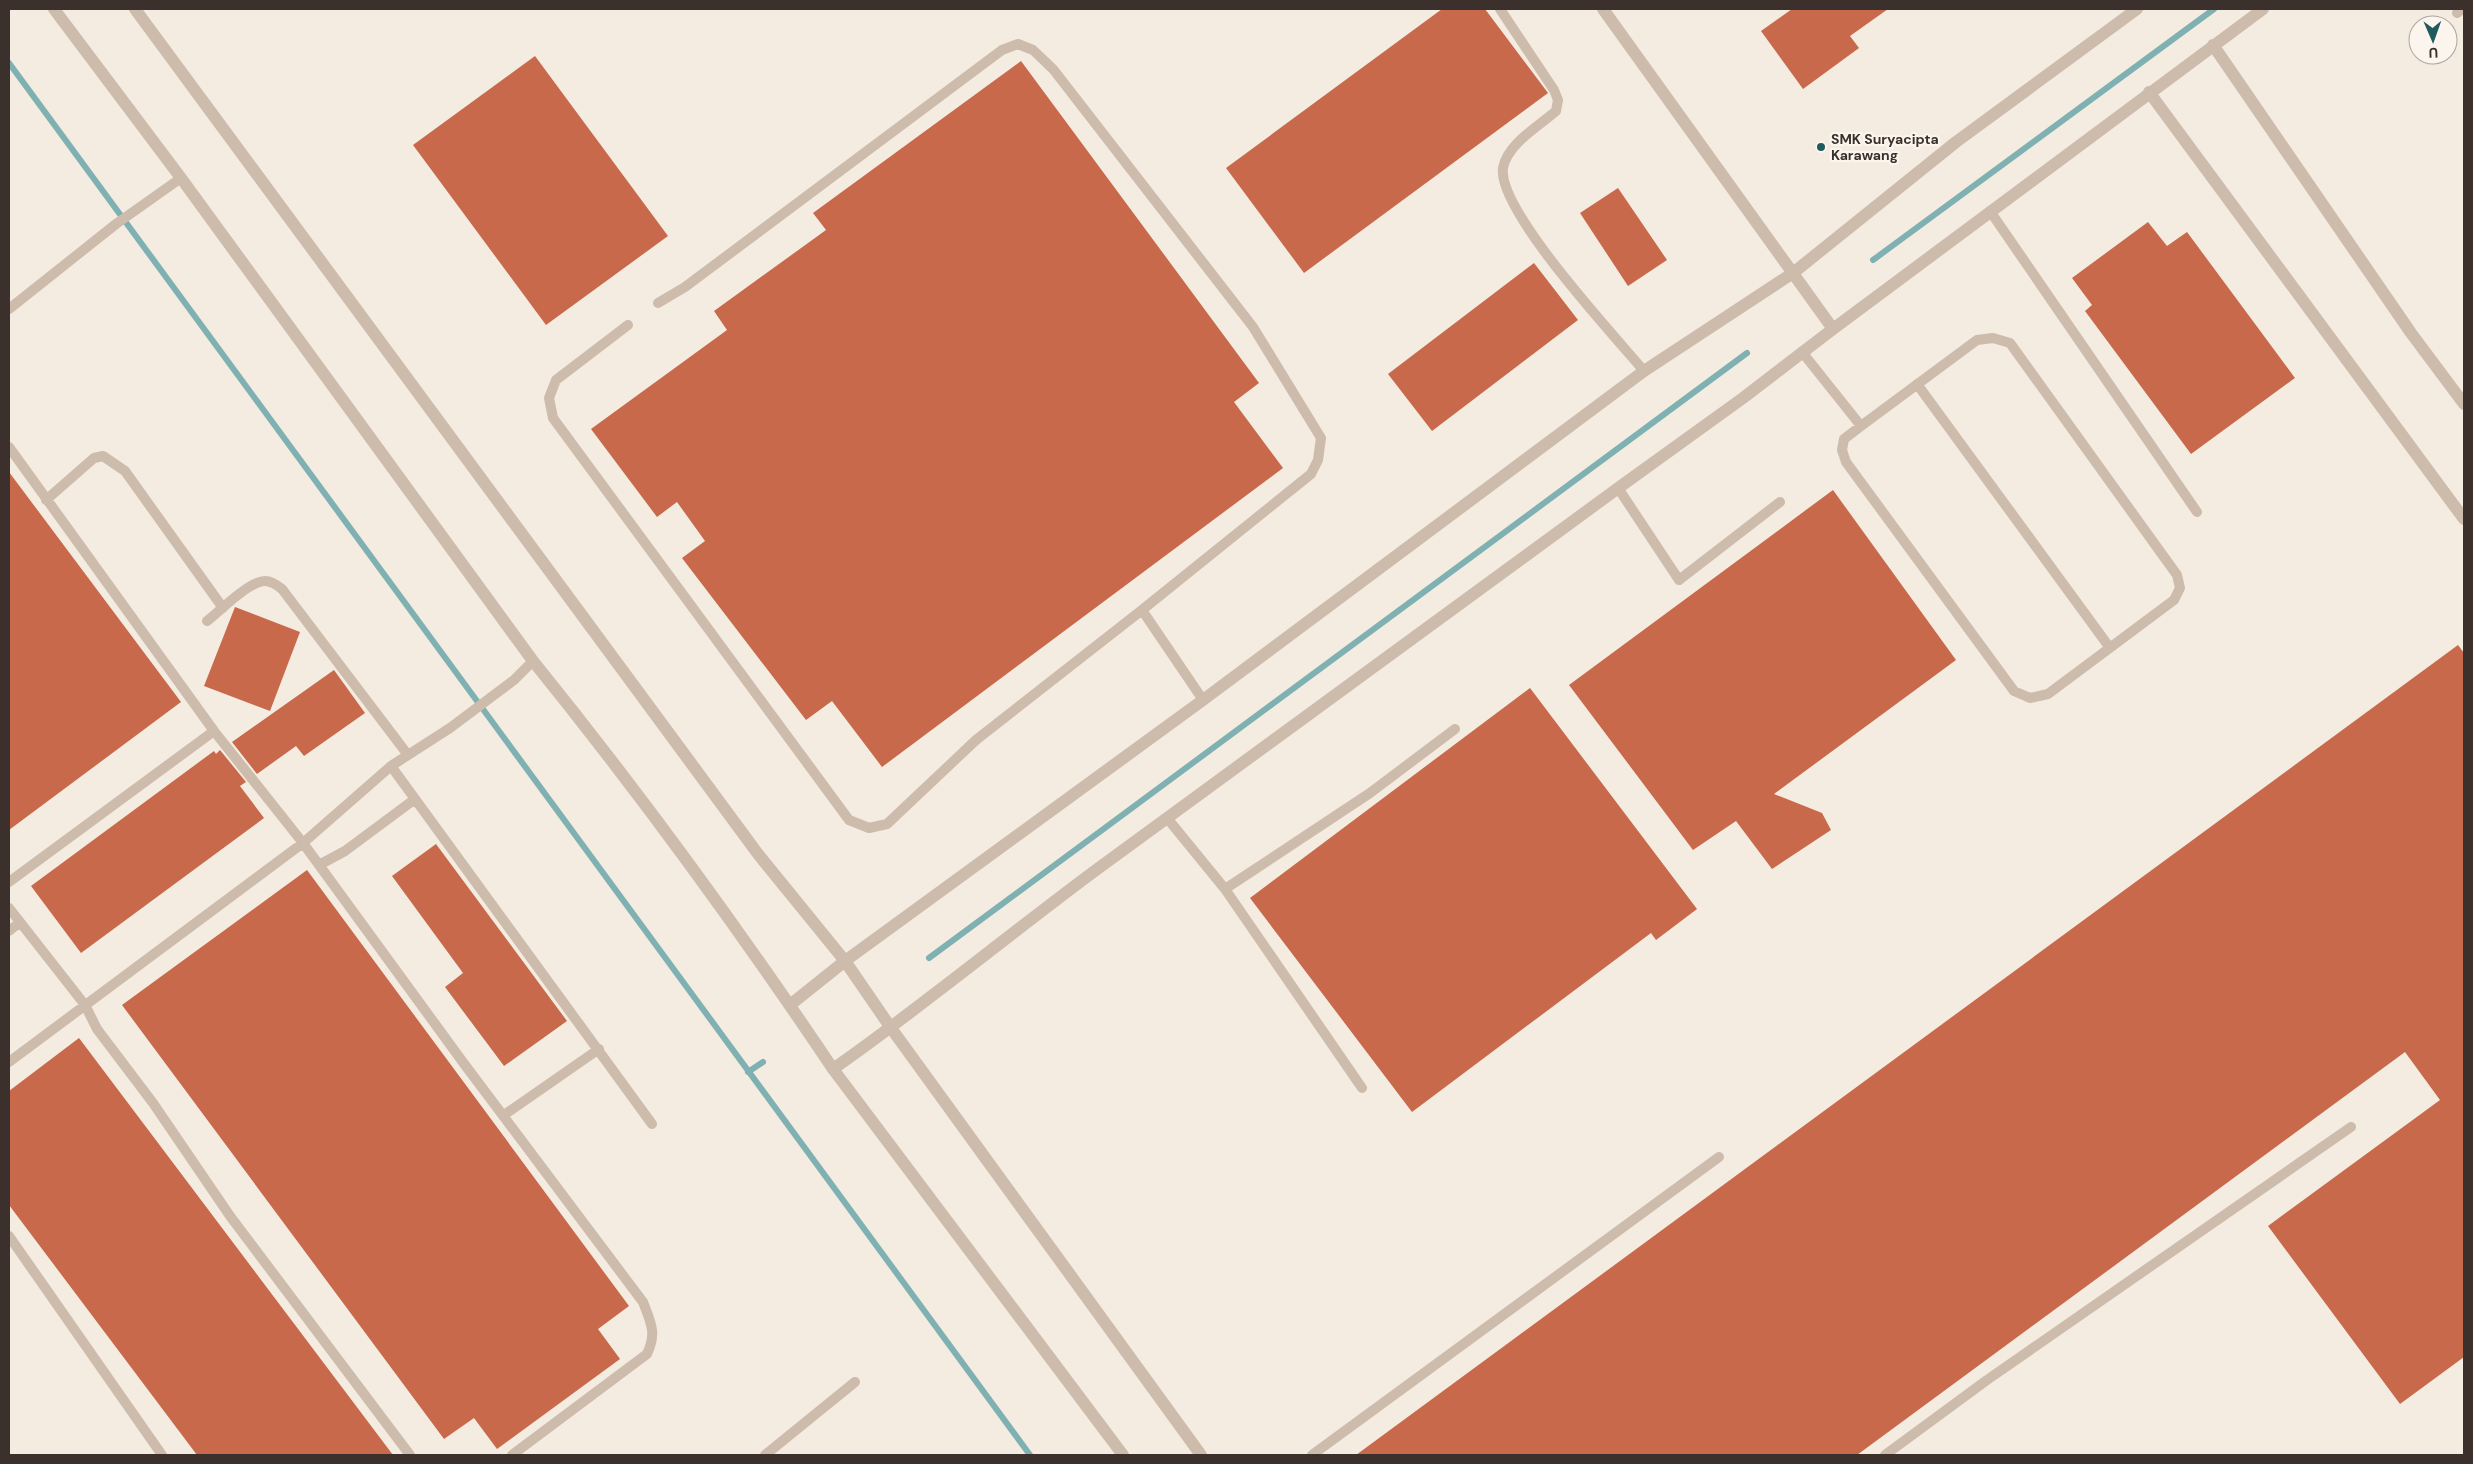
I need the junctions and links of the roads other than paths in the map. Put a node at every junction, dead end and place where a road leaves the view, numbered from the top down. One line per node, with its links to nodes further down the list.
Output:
1 (54, 9): 9 (street)
2 (134, 9): 46 (street)
3 (1500, 9): 17 (lane)
4 (1603, 9): 11 (street)
5 (2137, 9): 11 (street)
6 (2263, 9): 7 (street)
7 (2213, 45): 8 (street); 19 (street)
8 (2149, 92): 10 (street); 26 (street)
9 (181, 178): 13 (lane); 31 (street)
10 (1990, 211): 15 (street); 25 (lane)
11 (1793, 273): 15 (street); 17 (street)
12 (658, 304): 28 (lane)
13 (9, 308)
14 (628, 325): 28 (lane)
15 (1833, 329): 16 (street)
16 (1802, 352): 20 (lane); 22 (street)
17 (1644, 371): 32 (street)
18 (1917, 384): 20 (lane); 30 (lane); 30 (lane)
19 (2464, 404)
20 (1861, 426): 30 (lane)
21 (9, 447): 23 (lane)
22 (1618, 488): 24 (lane); 38 (street)
23 (46, 500): 27 (lane); 34 (lane)
24 (1780, 502)
25 (2197, 512)
26 (2464, 519)
27 (223, 608): 29 (lane); 35 (lane)
28 (1142, 610): 32 (lane)
29 (207, 621)
30 (2110, 648)
31 (533, 661): 35 (lane); 48 (street)
32 (1203, 700): 46 (street)
33 (1455, 729): 42 (lane)
34 (214, 730): 39 (lane); 41 (lane)
35 (408, 755): 36 (lane)
36 (392, 766): 37 (lane); 39 (lane)
37 (414, 799): 40 (lane); 50 (lane)
38 (1167, 818): 42 (lane); 49 (street)
39 (303, 843): 40 (lane); 47 (lane)
40 (319, 865): 54 (lane)
41 (9, 882)
42 (1225, 889): 53 (lane)
43 (9, 908): 44 (lane)
44 (20, 922): 45 (lane); 47 (lane)
45 (9, 931)
46 (845, 961): 48 (street); 49 (street)
47 (85, 1005): 51 (lane); 61 (lane)
48 (790, 1005): 52 (street)
49 (890, 1028): 52 (street); 65 (street)
50 (599, 1049): 54 (lane); 55 (lane)
51 (9, 1062)
52 (833, 1069): 64 (street)
53 (1362, 1088)
54 (504, 1115): 62 (lane)
55 (652, 1124)
56 (2351, 1127): 67 (lane)
57 (1719, 1157): 66 (lane)
58 (9, 1236): 60 (lane)
59 (855, 1382): 63 (lane)
60 (162, 1455)
61 (410, 1455)
62 (512, 1455)
63 (765, 1455)
64 (1123, 1455)
65 (1201, 1455)
66 (1312, 1455)
67 (1885, 1455)

